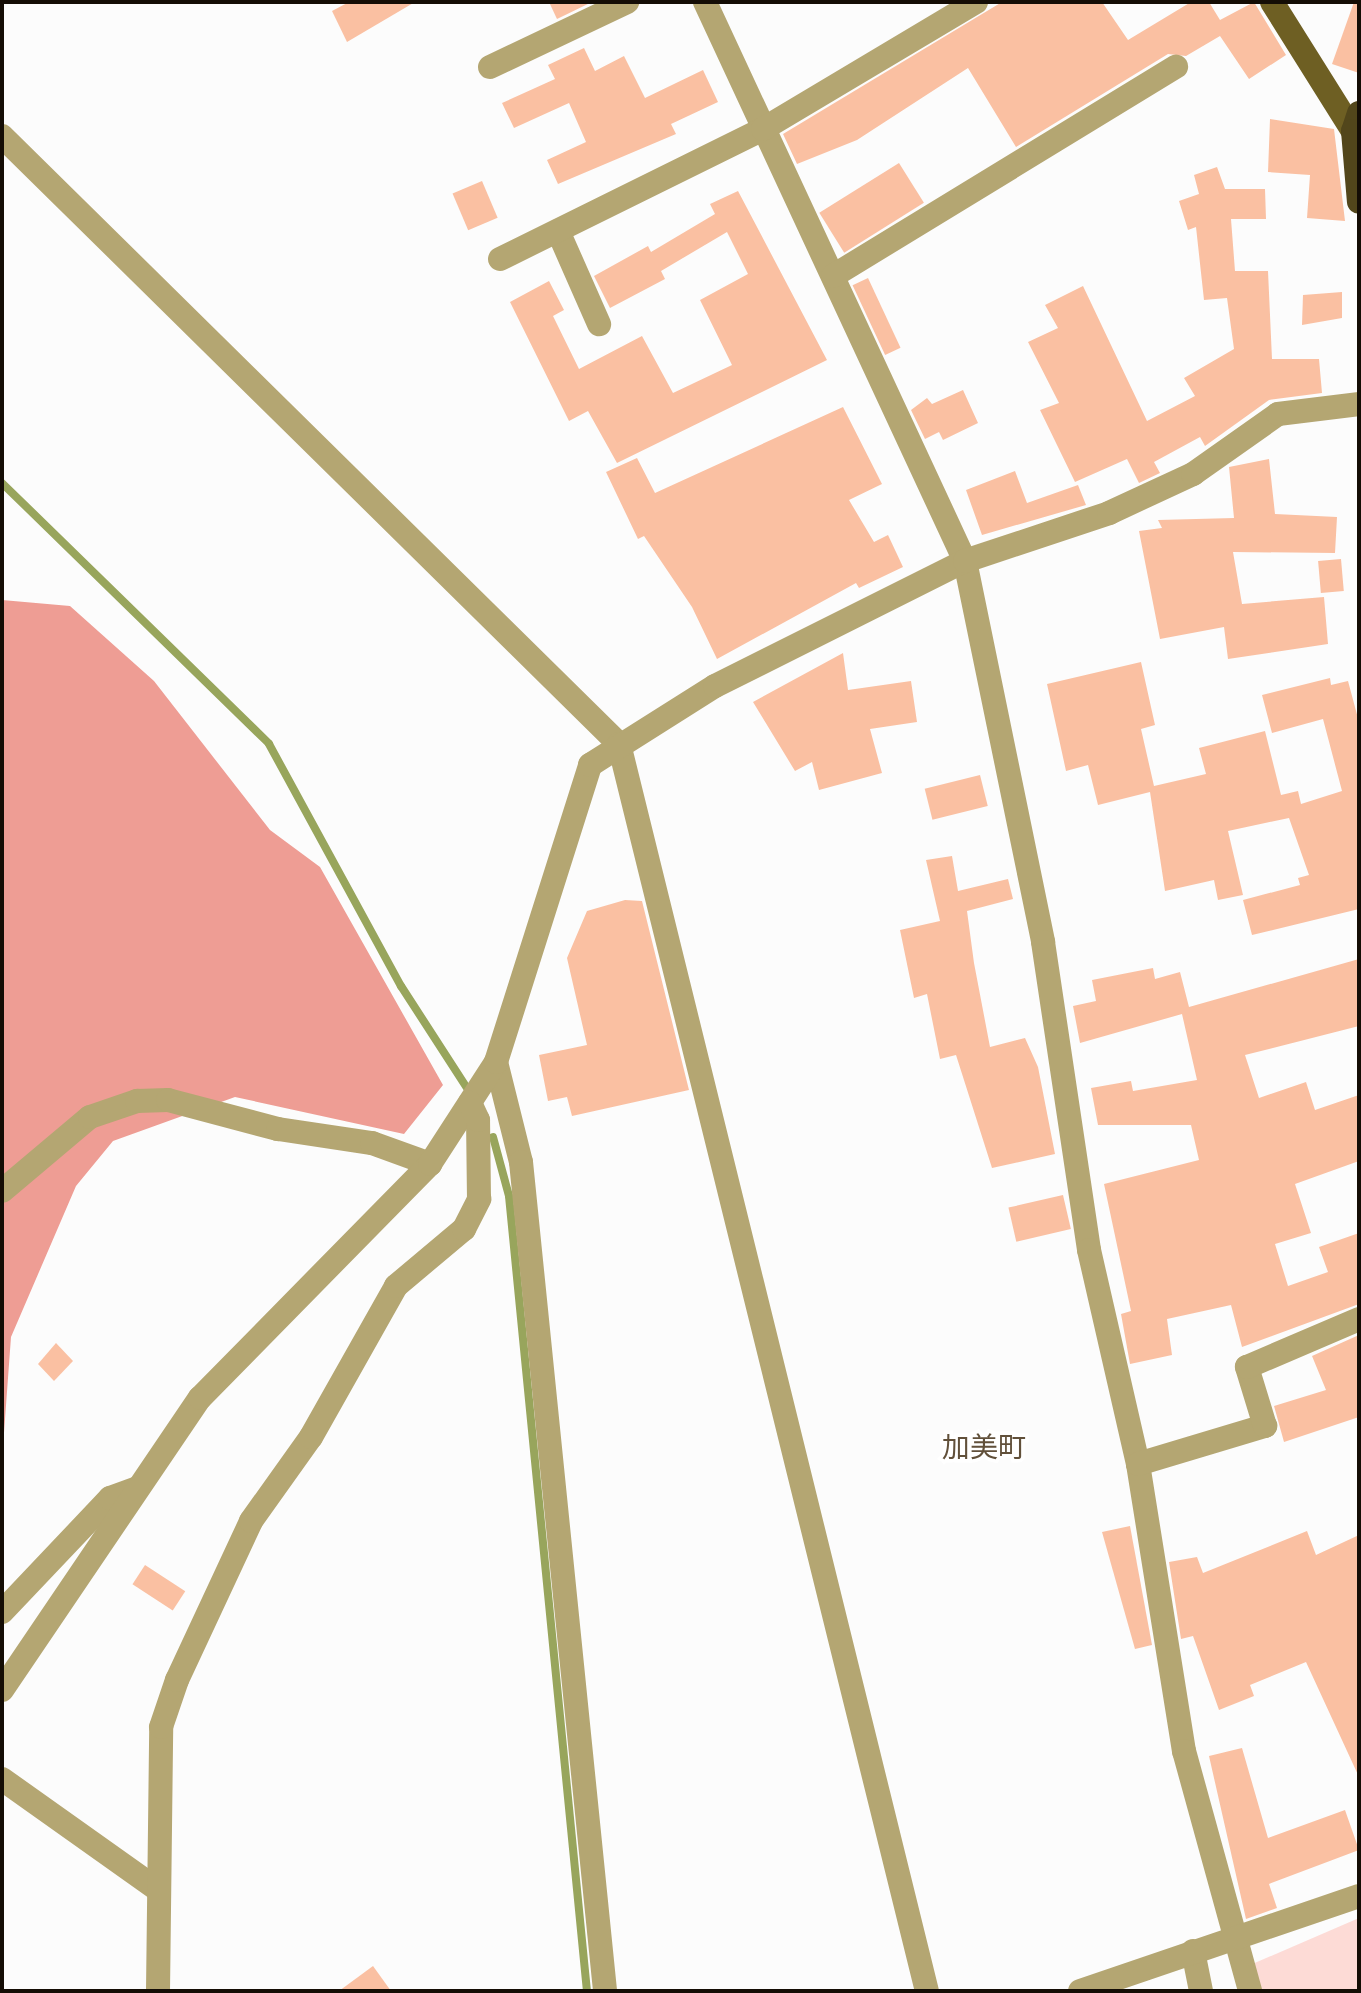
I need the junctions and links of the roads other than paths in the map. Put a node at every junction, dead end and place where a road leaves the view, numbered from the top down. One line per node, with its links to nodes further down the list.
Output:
1 (627, 2): 5 (street)
2 (705, 2): 8 (street)
3 (976, 2): 8 (street)
4 (1272, 2): 7 (main road)
5 (490, 67)
6 (1176, 67): 13 (street)
7 (1356, 122): 10 (highway)
8 (763, 129): 11 (street); 13 (street)
9 (2, 136): 17 (street)
10 (1359, 202)
11 (558, 231): 12 (street); 14 (street)
12 (500, 259)
13 (833, 276): 16 (street)
14 (599, 324)
15 (1359, 404): 16 (street)
16 (965, 561): 17 (street); 23 (street)
17 (619, 744): 18 (street); 34 (street)
18 (496, 1062): 19 (street); 33 (street)
19 (470, 1103): 20 (street); 28 (street)
20 (430, 1164): 21 (street); 24 (street)
21 (2, 1191)
22 (1359, 1319): 23 (street)
23 (1138, 1464): 30 (street)
24 (138, 1488): 25 (street); 26 (street)
25 (2, 1612)
26 (2, 1690)
27 (2, 1779): 28 (street)
28 (157, 1889): 32 (street)
29 (1359, 1896): 30 (street)
30 (1234, 1937): 31 (street); 37 (street)
31 (1201, 1948): 35 (street); 36 (street)
32 (158, 1991)
33 (605, 1991)
34 (927, 1991)
35 (1080, 1991)
36 (1201, 1991)
37 (1250, 1991)

